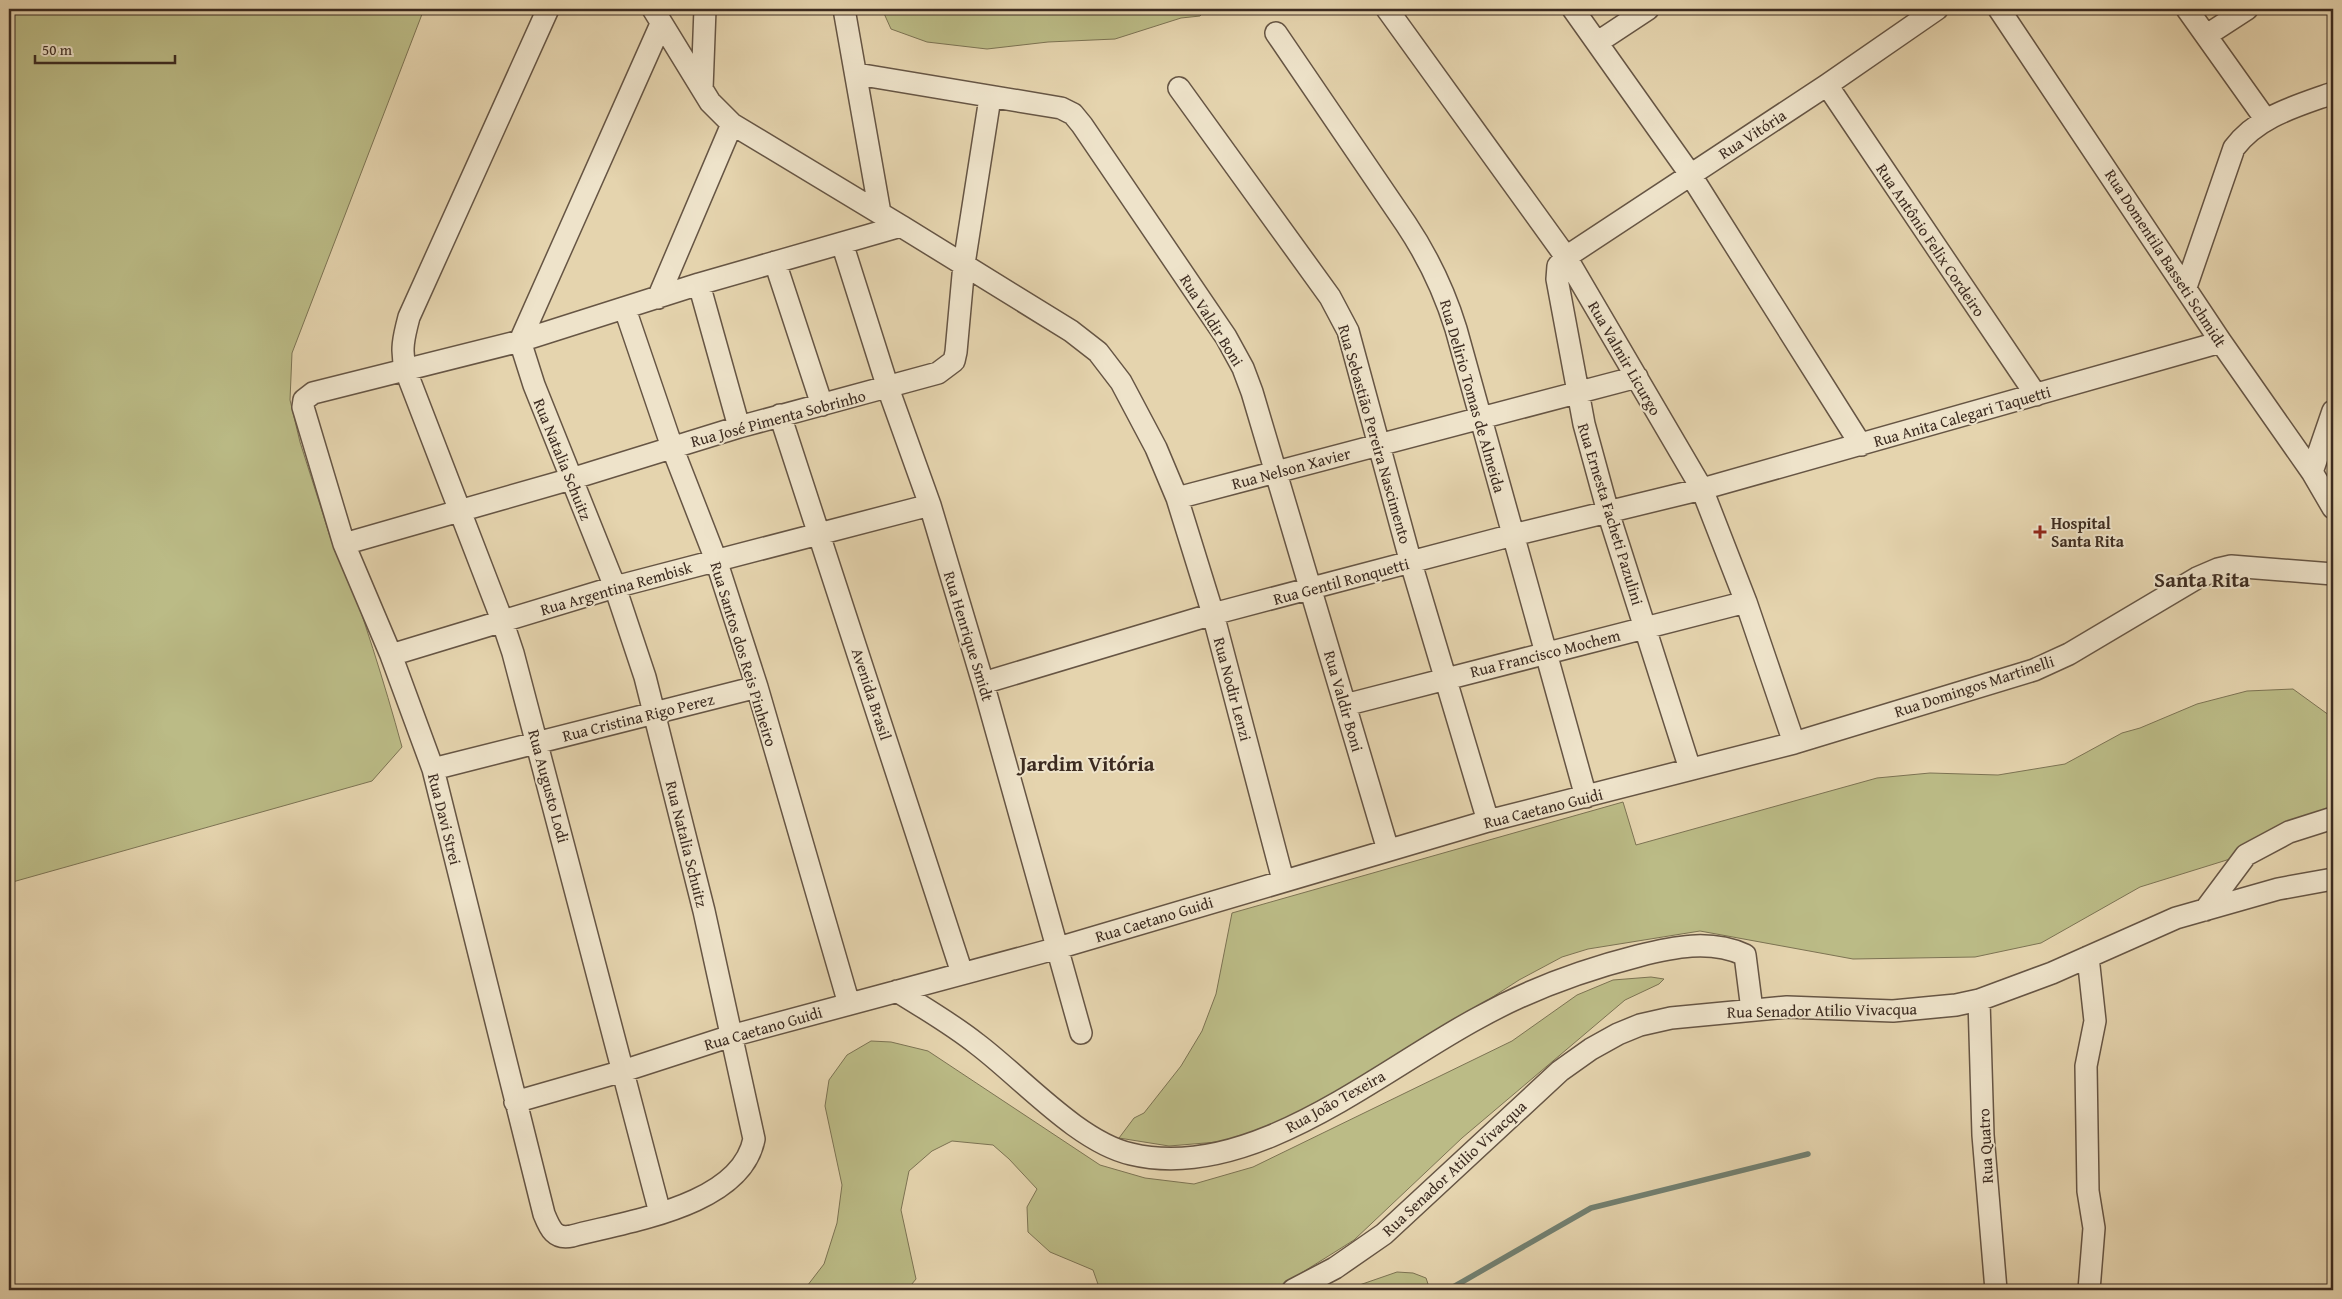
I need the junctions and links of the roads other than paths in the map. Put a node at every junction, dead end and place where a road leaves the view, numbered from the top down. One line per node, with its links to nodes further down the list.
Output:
1 (548, 9): 36 (street, Rua Augusto Lodi)
2 (704, 9): 18 (street)
3 (844, 9): 15 (street)
4 (1387, 9): 27 (street, Rua Valmir Licurgo)
5 (1573, 9): 14 (street)
6 (1648, 9): 14 (street)
7 (1937, 9): 16 (street, Rua Vitória)
8 (1999, 9): 31 (street, Rua Domentila Basseti Schmidt)
9 (2187, 9): 13 (street)
10 (2247, 9): 13 (street)
11 (657, 16): 18 (street, Rua Nodir Lenzi); 34 (street)
12 (1276, 33): 44 (street, Rua Delirio Tomas de Almeida)
13 (2207, 35): 21 (street)
14 (1598, 42): 23 (street)
15 (857, 74): 20 (street, Rua Valdir Boni); 24 (street)
16 (1827, 86): 23 (street, Rua Vitória); 40 (street, Rua Antônio Felix Cordeiro)
17 (1178, 88): 46 (street, Rua Sebastião Pereira Nascimento)
18 (702, 89): 22 (street, Rua Nodir Lenzi)
19 (2333, 93): 21 (street)
20 (990, 98): 29 (street, Rua José Pimenta Sobrinho); 49 (street, Rua Valdir Boni)
21 (2266, 120): 31 (street)
22 (732, 124): 24 (street, Rua Nodir Lenzi); 32 (street)
23 (1690, 174): 27 (street, Rua Vitória); 47 (street)
24 (880, 213): 25 (street, Rua Nodir Lenzi)
25 (901, 226): 26 (street); 29 (street, Rua Nodir Lenzi)
26 (842, 244): 28 (street); 38 (street, Rua Henrique Smidt)
27 (1566, 257): 37 (street, Rua Valmir Licurgo); 39 (street, Rua Ernesta Facheti Pazulini)
28 (775, 262): 30 (street); 41 (street)
29 (964, 264): 38 (street, Rua José Pimenta Sobrinho); 53 (street, Rua Nodir Lenzi)
30 (699, 284): 32 (street); 45 (street)
31 (2186, 287): 35 (street, Rua Domentila Basseti Schmidt)
32 (658, 298): 33 (street)
33 (625, 309): 34 (street); 48 (street, Rua Santos dos Reis Pinheiro)
34 (520, 340): 36 (street); 51 (street, Rua Natalia Schuitz)
35 (2221, 342): 40 (street, Rua Anita Calegari Taquetti); 50 (street, Rua Domentila Basseti Schmidt)
36 (406, 371): 56 (street, Rua Augusto Lodi); 60 (street, Rua Davi Strei)
37 (1637, 377): 39 (street, Rua Nelson Xavier); 52 (street, Rua Valmir Licurgo)
38 (888, 388): 41 (street, Rua José Pimenta Sobrinho); 54 (street, Rua Henrique Smidt)
39 (1577, 393): 44 (street, Rua Nelson Xavier); 57 (street, Rua Ernesta Facheti Pazulini)
40 (2036, 395): 47 (street, Rua Anita Calegari Taquetti)
41 (822, 405): 43 (street, Rua José Pimenta Sobrinho)
42 (2333, 411): 50 (street)
43 (780, 415): 45 (street, Rua José Pimenta Sobrinho); 58 (street, Avenida Brasil)
44 (1481, 418): 46 (street, Rua Nelson Xavier); 59 (street, Rua Delirio Tomas de Almeida)
45 (740, 427): 48 (street, Rua José Pimenta Sobrinho)
46 (1379, 445): 49 (street, Rua Nelson Xavier); 62 (street, Rua Sebastião Pereira Nascimento)
47 (1861, 445): 52 (street, Rua Anita Calegari Taquetti)
48 (672, 447): 51 (street, Rua José Pimenta Sobrinho); 61 (street, Rua Santos dos Reis Pinheiro)
49 (1276, 472): 53 (street, Rua Nelson Xavier); 65 (street, Rua Valdir Boni)
50 (2312, 472): 55 (street, Rua Domentila Basseti Schmidt)
51 (571, 478): 56 (street, Rua José Pimenta Sobrinho); 64 (street, Rua Natalia Schuitz)
52 (1702, 489): 57 (street, Rua Gentil Ronquetti); 66 (street, Rua Valmir Licurgo)
53 (1177, 498): 67 (street, Rua Nodir Lenzi)
54 (930, 505): 58 (street, Rua Argentina Rembisk); 73 (street, Rua Henrique Smidt)
55 (2333, 508)
56 (459, 511): 60 (street, Rua José Pimenta Sobrinho); 68 (street, Rua Augusto Lodi)
57 (1608, 512): 59 (street, Rua Gentil Ronquetti); 69 (street, Rua Ernesta Facheti Pazulini)
58 (820, 534): 61 (street, Rua Argentina Rembisk); 90 (street, Avenida Brasil)
59 (1513, 535): 62 (street, Rua Gentil Ronquetti); 70 (street, Rua Delirio Tomas de Almeida)
60 (344, 544): 71 (street, Rua Davi Strei)
61 (716, 560): 64 (street, Rua Argentina Rembisk); 74 (street, Rua Santos dos Reis Pinheiro)
62 (1411, 563): 65 (street, Rua Gentil Ronquetti); 72 (street, Rua Sebastião Pereira Nascimento)
63 (2333, 574): 78 (street, Rua Domingos Martinelli)
64 (615, 587): 68 (street, Rua Argentina Rembisk); 76 (street, Rua Natalia Schuitz)
65 (1311, 590): 67 (street, Rua Gentil Ronquetti); 75 (street, Rua Valdir Boni)
66 (1746, 602): 69 (street, Rua Francisco Mochem); 78 (street, Rua Valmir Licurgo)
67 (1213, 614): 73 (street, Rua Gentil Ronquetti); 86 (street, Rua Nodir Lenzi)
68 (502, 620): 71 (street, Rua Argentina Rembisk); 77 (street, Rua Augusto Lodi)
69 (1646, 627): 70 (street, Rua Francisco Mochem); 80 (street, Rua Ernesta Facheti Pazulini)
70 (1546, 653): 72 (street, Rua Francisco Mochem); 81 (street, Rua Delirio Tomas de Almeida)
71 (391, 655): 79 (street, Rua Davi Strei)
72 (1445, 679): 75 (street, Rua Francisco Mochem); 83 (street, Rua Sebastião Pereira Nascimento)
73 (983, 683): 88 (street, Rua Henrique Smidt)
74 (757, 687): 76 (street, Rua Cristina Rigo Perez); 93 (street, Rua Santos dos Reis Pinheiro)
75 (1345, 705): 84 (street, Rua Valdir Boni)
76 (655, 713): 77 (street, Rua Cristina Rigo Perez); 96 (street, Rua Natalia Schuitz)
77 (538, 742): 79 (street, Rua Cristina Rigo Perez); 97 (street, Rua Augusto Lodi)
78 (1794, 743): 80 (street, Rua Caetano Guidi)
79 (433, 769): 98 (street, Rua Davi Strei)
80 (1690, 769): 81 (street, Rua Caetano Guidi)
81 (1586, 797): 83 (street, Rua Caetano Guidi)
82 (2333, 818): 87 (street)
83 (1488, 821): 84 (street, Rua Caetano Guidi)
84 (1388, 850): 86 (street, Rua Caetano Guidi)
85 (2333, 879): 87 (street, Rua Senador Atilio Vivacqua)
86 (1283, 880): 88 (street, Rua Caetano Guidi)
87 (2205, 910): 89 (street, Rua Senador Atilio Vivacqua)
88 (1058, 948): 90 (street, Rua Caetano Guidi); 95 (street, Rua Henrique Smidt)
89 (2088, 957): 92 (street, Rua Senador Atilio Vivacqua); 103 (street)
90 (962, 973): 91 (street, Rua Caetano Guidi)
91 (897, 991): 93 (street, Rua Caetano Guidi); 94 (street, Rua João Texeira)
92 (1979, 1000): 94 (street, Rua Senador Atilio Vivacqua); 102 (street, Rua Quatro)
93 (848, 1004): 96 (street, Rua Caetano Guidi)
94 (1752, 1010): 101 (street, Rua Senador Atilio Vivacqua)
95 (1081, 1033)
96 (731, 1036): 97 (street, Rua Caetano Guidi); 99 (street, Rua Natalia Schuitz)
97 (623, 1071): 98 (street, Rua Caetano Guidi); 99 (street, Rua Augusto Lodi)
98 (515, 1102): 100 (street, Rua Davi Strei)
99 (660, 1212): 100 (street, Rua Natalia Schuitz)
100 (560, 1237)
101 (1293, 1290)
102 (1996, 1290)
103 (2089, 1290)

